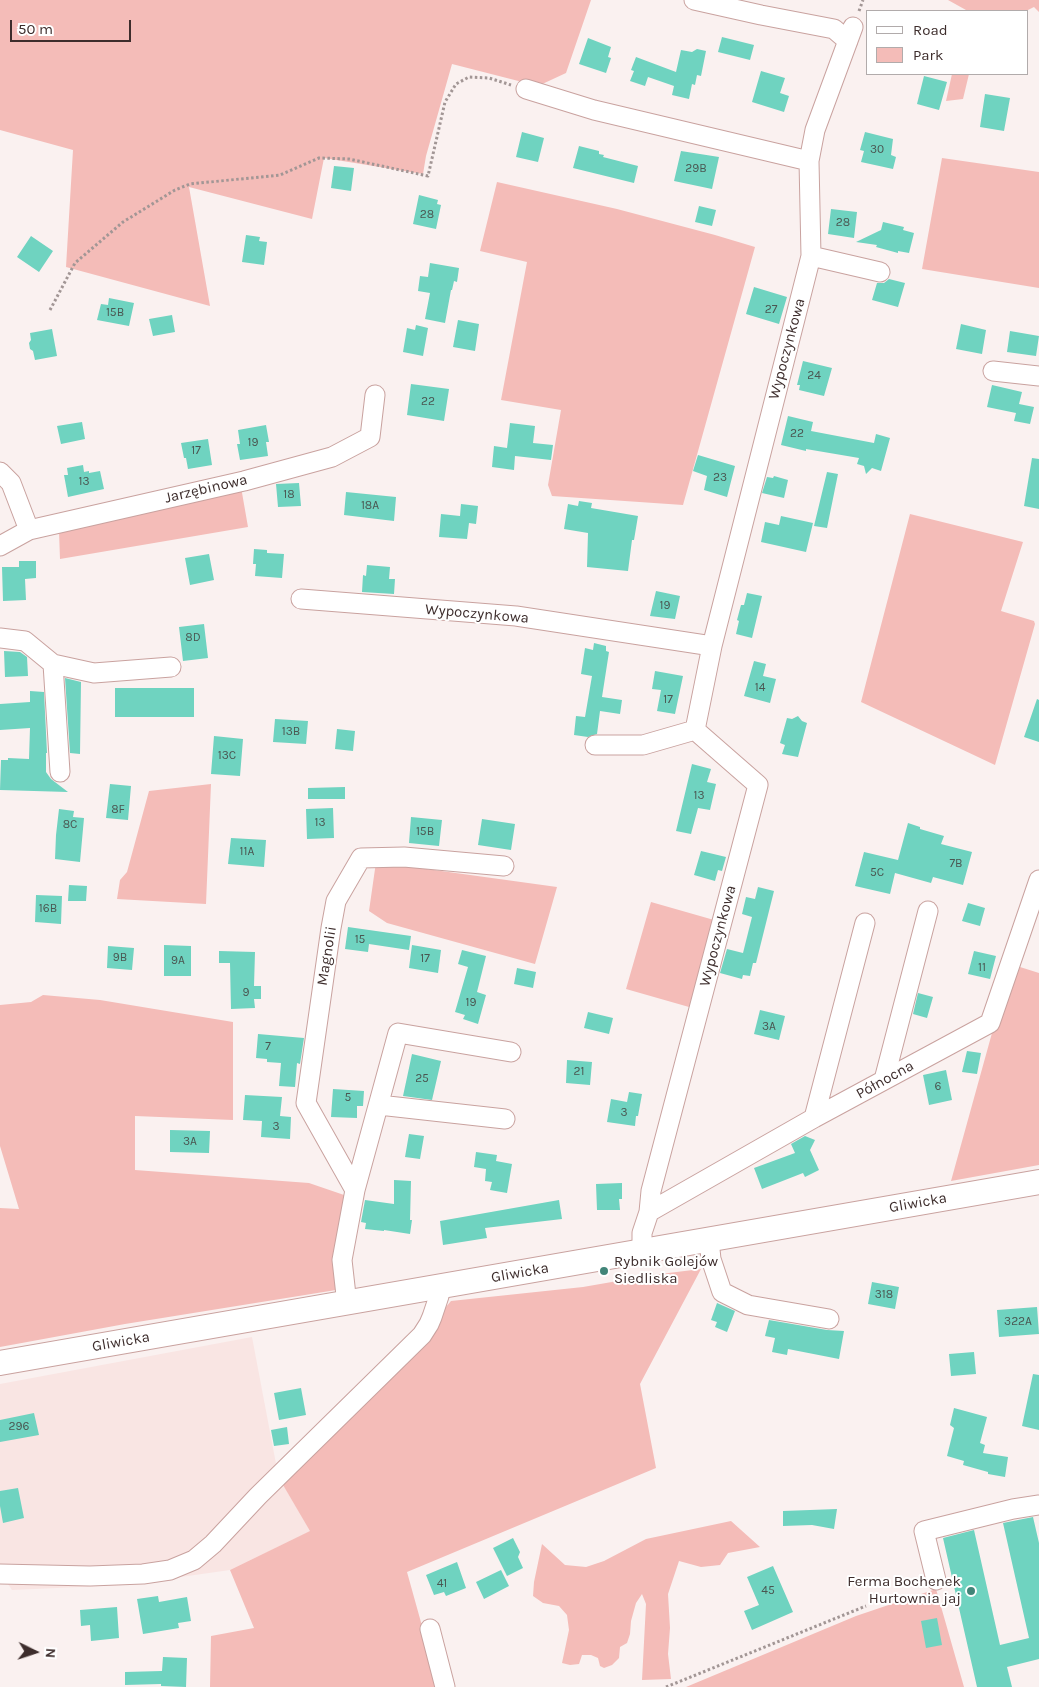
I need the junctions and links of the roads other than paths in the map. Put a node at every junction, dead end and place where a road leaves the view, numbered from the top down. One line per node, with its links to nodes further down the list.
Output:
1 (694, 0): 3 (street, Wypoczynkowa)
2 (526, 90): 3 (street)
3 (809, 162): 4 (street, Wypoczynkowa)
4 (811, 256): 5 (street); 14 (street, Wypoczynkowa)
5 (880, 272)
6 (993, 370): 7 (street)
7 (1039, 376)
8 (375, 395): 10 (street, Jarzębinowa)
9 (0, 472): 10 (street)
10 (28, 530): 11 (street, Jarzębinowa)
11 (0, 546)
12 (301, 599): 14 (street, Wypoczynkowa)
13 (0, 638): 15 (street)
14 (712, 646): 17 (street, Wypoczynkowa)
15 (53, 664): 16 (street); 19 (street)
16 (170, 668)
17 (695, 730): 18 (street); 31 (street, Wypoczynkowa)
18 (595, 745)
19 (60, 772)
20 (504, 866): 30 (street, Magnolii)
21 (1039, 880): 25 (street, Północna)
22 (928, 911): 25 (street)
23 (865, 923): 27 (street)
24 (512, 1052): 26 (street)
25 (884, 1080): 27 (street, Północna)
26 (379, 1105): 28 (street); 30 (street)
27 (814, 1118): 31 (street, Północna)
28 (505, 1119)
29 (1039, 1182): 32 (main road, Gliwicka)
30 (355, 1190): 35 (street)
31 (649, 1212): 33 (street, Wypoczynkowa)
32 (709, 1240): 33 (main road, Gliwicka); 36 (street)
33 (642, 1251): 34 (main road, Gliwicka)
34 (438, 1287): 35 (main road, Gliwicka); 39 (street)
35 (347, 1304): 37 (main road, Gliwicka)
36 (829, 1319)
37 (0, 1364)
38 (1039, 1506): 40 (street)
39 (0, 1574)
40 (936, 1580)
41 (430, 1629): 42 (street)
42 (445, 1687)

